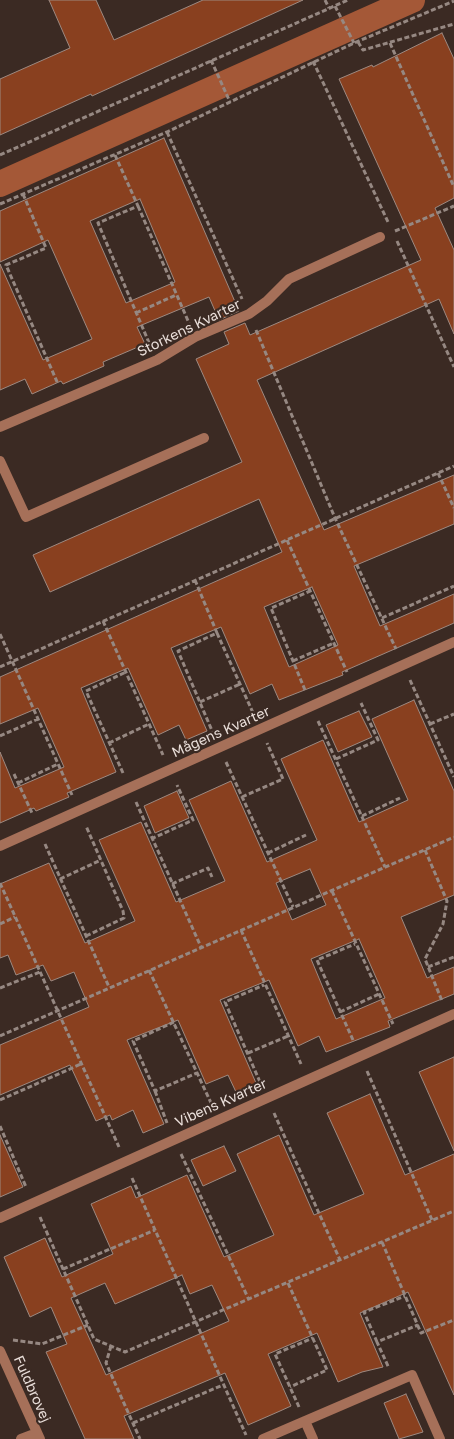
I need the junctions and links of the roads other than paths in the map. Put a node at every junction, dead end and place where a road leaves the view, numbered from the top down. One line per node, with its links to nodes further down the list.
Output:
1 (380, 237): 2 (street, Storkens Kvarter)
2 (0, 427)
3 (204, 438): 4 (street)
4 (0, 462)
5 (454, 642): 6 (street, Mågens Kvarter)
6 (0, 846)
7 (451, 1015): 8 (street, Vibens Kvarter)
8 (0, 1218)
9 (0, 1351): 11 (street, Fuldbrovej)
10 (305, 1421): 13 (street); 14 (street); 15 (street)
11 (38, 1436): 12 (street)
12 (21, 1439)
13 (263, 1439)
14 (313, 1439)
15 (440, 1439)

